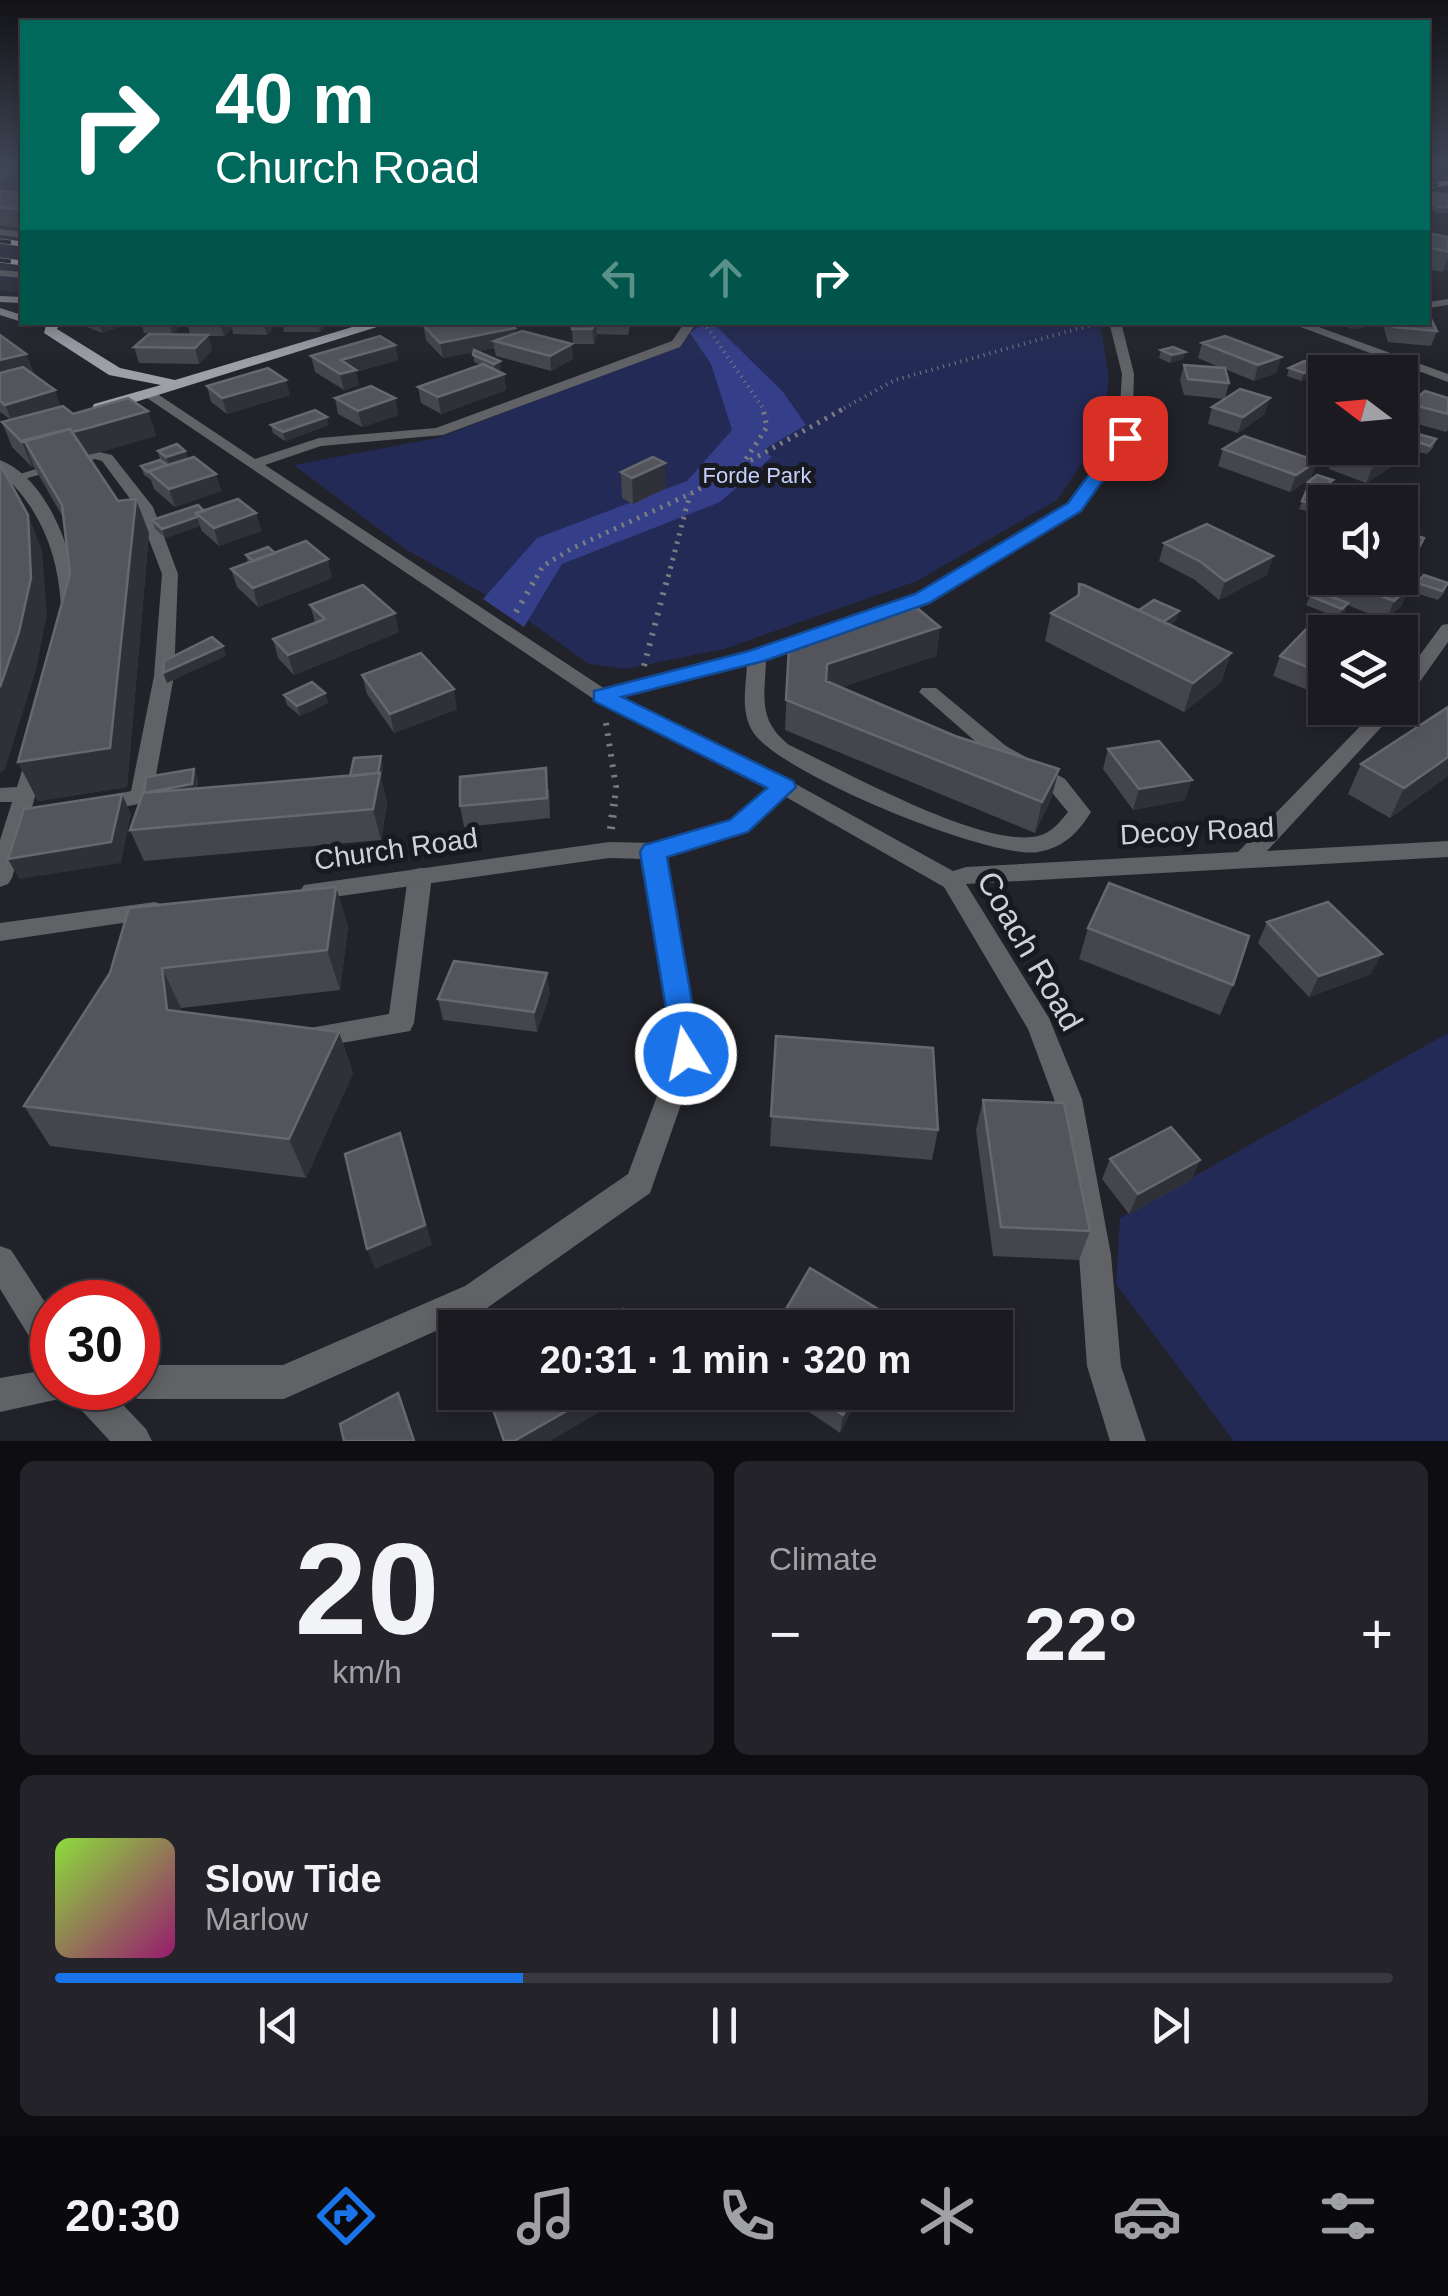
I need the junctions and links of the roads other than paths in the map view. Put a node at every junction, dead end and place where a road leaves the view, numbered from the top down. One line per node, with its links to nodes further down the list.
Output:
1 (690, 325): 10 (street)
2 (1116, 325): 16 (street)
3 (1301, 325): 7 (street)
4 (52, 326): 6 (main road)
5 (359, 327): 8 (main road)
6 (114, 372): 8 (main road); 9 (main road)
7 (1448, 378)
8 (178, 382): 9 (main road)
9 (148, 394): 10 (street)
10 (257, 463): 19 (street)
11 (0, 464): 12 (street)
12 (20, 479): 13 (street); 15 (street); 25 (street)
13 (0, 489)
14 (1448, 629): 17 (street)
15 (70, 630)
16 (757, 656): 18 (street); 19 (street)
17 (1418, 671)
18 (929, 692)
19 (602, 696): 22 (street, Coach Road)
20 (1373, 725): 28 (street)
21 (40, 744): 23 (street)
22 (784, 787): 27 (street, Church Road); 31 (street, Coach Road)
23 (26, 794): 24 (street); 30 (street)
24 (0, 795)
25 (72, 809)
26 (1448, 848): 28 (street, Decoy Road)
27 (653, 852): 29 (street, Church Road); 38 (street)
28 (1246, 858): 31 (street, Decoy Road)
29 (420, 876): 32 (street, Church Road); 35 (street)
30 (0, 878)
31 (952, 881): 43 (street, Coach Road)
32 (286, 894)
33 (170, 909): 34 (street)
34 (0, 932)
35 (311, 1038)
36 (0, 1261): 37 (street)
37 (30, 1308)
38 (160, 1382)
39 (30, 1390): 40 (street)
40 (0, 1395)
41 (105, 1410): 42 (street)
42 (134, 1441)
43 (1128, 1441)

